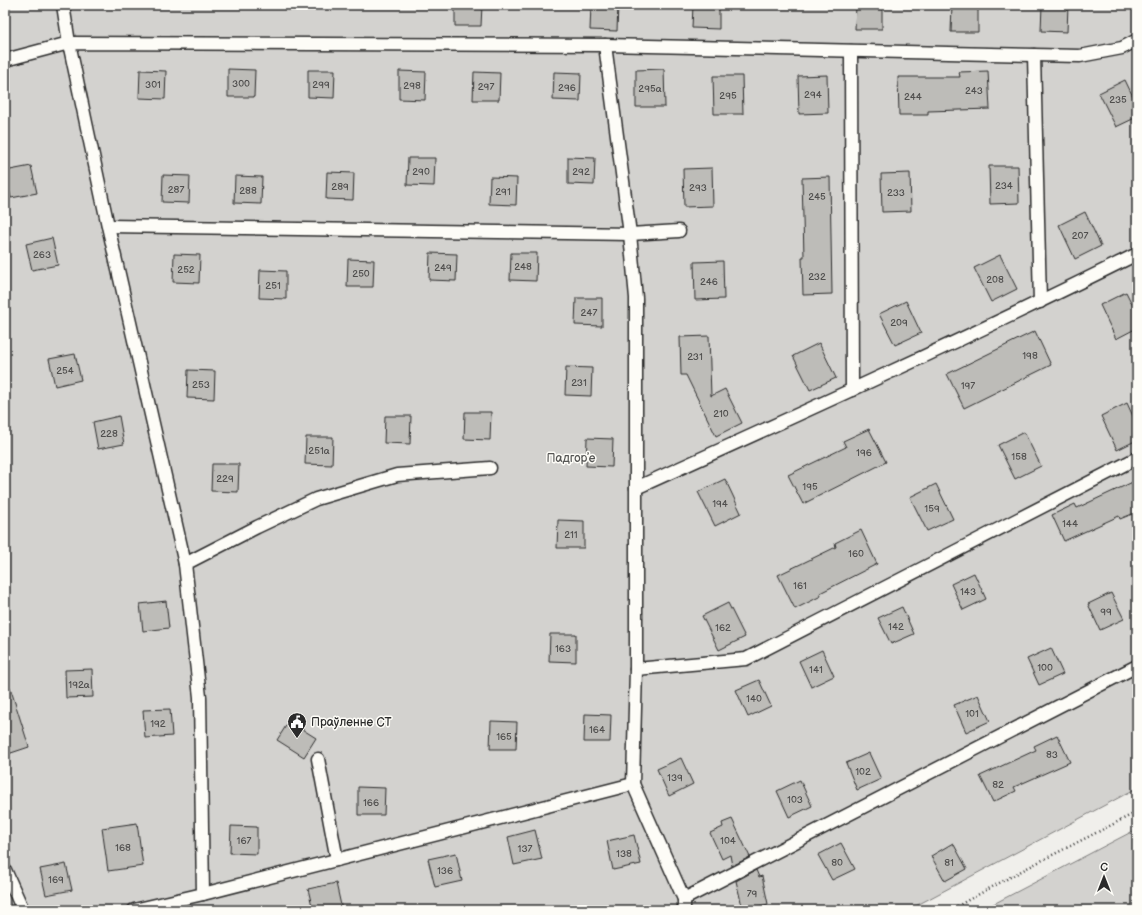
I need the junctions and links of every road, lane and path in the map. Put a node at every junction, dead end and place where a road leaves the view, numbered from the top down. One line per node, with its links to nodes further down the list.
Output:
1 (63, 5): 3 (lane)
2 (1137, 40): 6 (lane)
3 (69, 43): 4 (lane); 7 (lane); 8 (lane)
4 (605, 45): 5 (lane); 10 (lane)
5 (850, 51): 6 (lane); 13 (lane)
6 (1034, 55): 12 (lane)
7 (5, 60)
8 (108, 226): 10 (lane); 17 (lane)
9 (679, 231): 10 (lane)
10 (630, 234): 16 (lane)
11 (1137, 254): 12 (lane)
12 (1040, 302): 13 (lane)
13 (852, 390): 16 (lane)
14 (1137, 458): 19 (lane)
15 (490, 468): 17 (lane)
16 (636, 488): 19 (lane)
17 (185, 564): 25 (lane)
18 (1137, 666): 26 (lane)
19 (636, 669): 21 (lane)
20 (318, 759): 23 (lane)
21 (633, 784): 23 (lane); 26 (lane)
22 (1137, 812): 29 (path)
23 (337, 860): 25 (lane)
24 (5, 870): 27 (lane)
25 (203, 894): 28 (lane)
26 (684, 905)
27 (23, 910)
28 (134, 910)
29 (950, 910)

